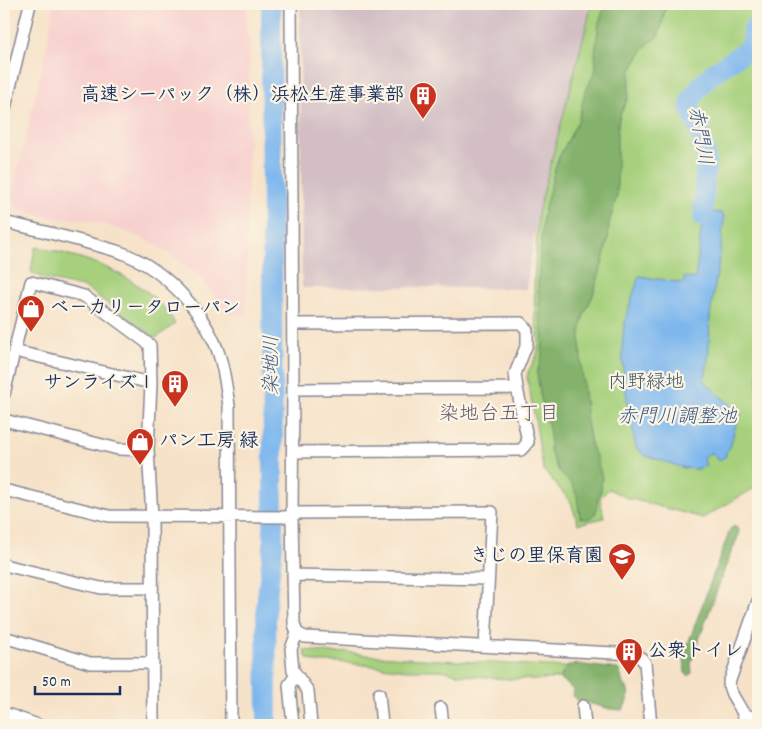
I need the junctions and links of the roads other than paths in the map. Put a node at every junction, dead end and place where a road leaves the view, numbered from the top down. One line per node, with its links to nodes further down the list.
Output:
1 (30, 4): 3 (street)
2 (291, 4): 5 (street)
3 (4, 112)
4 (4, 222): 17 (street)
5 (292, 324): 8 (street); 9 (street)
6 (14, 351): 7 (street); 7 (street); 10 (street)
7 (151, 384): 12 (street)
8 (517, 388): 9 (street); 13 (street)
9 (293, 389): 13 (street)
10 (4, 394)
11 (4, 420): 12 (street)
12 (148, 450): 16 (street)
13 (293, 452): 15 (street)
14 (4, 490): 16 (street)
15 (289, 515): 17 (street); 19 (street); 20 (street)
16 (152, 516): 17 (street); 21 (street)
17 (230, 517): 36 (street)
18 (4, 565): 21 (street)
19 (293, 575): 20 (street); 23 (street)
20 (488, 579): 25 (street)
21 (152, 588): 26 (street)
22 (758, 601): 31 (street)
23 (297, 633): 25 (street); 27 (street)
24 (4, 637): 26 (street)
25 (485, 646): 42 (street)
26 (153, 663): 35 (street)
27 (296, 675): 37 (street); 38 (street)
28 (379, 694): 39 (street)
29 (583, 706): 41 (street)
30 (442, 708): 40 (street)
31 (742, 712): 33 (street); 43 (street)
32 (4, 713): 34 (street)
33 (758, 722): 43 (street)
34 (38, 725)
35 (153, 725)
36 (231, 725)
37 (292, 725)
38 (311, 725)
39 (382, 725)
40 (443, 725)
41 (585, 725)
42 (651, 725)
43 (744, 725)

